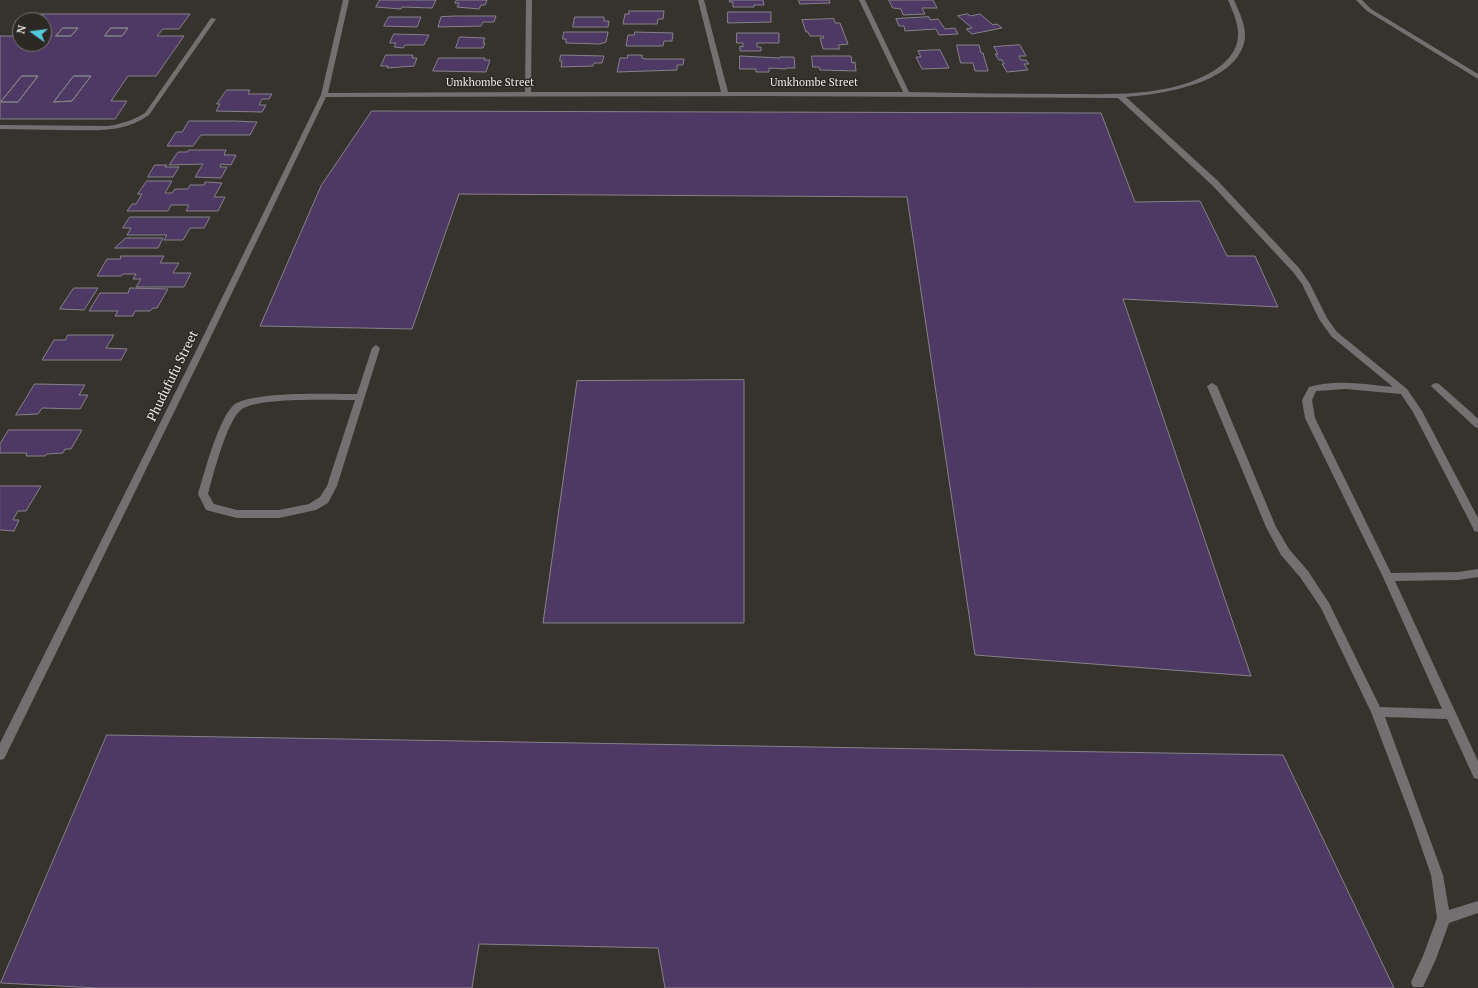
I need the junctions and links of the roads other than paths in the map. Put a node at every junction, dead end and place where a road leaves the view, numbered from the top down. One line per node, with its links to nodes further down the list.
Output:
1 (346, 0): 12 (street, Phudufufu Street)
2 (529, 0): 9 (street)
3 (701, 0): 10 (street)
4 (862, 0): 11 (street)
5 (1231, 0): 13 (street, Umkhombe Street)
6 (1359, 0): 8 (street)
7 (213, 19): 14 (street)
8 (1478, 77)
9 (528, 94): 10 (street, Umkhombe Street); 12 (street, Umkhombe Street)
10 (725, 94): 11 (street, Umkhombe Street)
11 (907, 94): 13 (street, Umkhombe Street)
12 (324, 95): 26 (street, Phudufufu Street)
13 (1119, 95): 18 (street)
14 (0, 127)
15 (376, 348): 19 (street)
16 (1212, 386): 24 (street)
17 (1436, 386): 20 (street)
18 (1404, 391): 21 (street); 23 (street)
19 (359, 397): 19 (street)
20 (1478, 426)
21 (1478, 528)
22 (1478, 573): 23 (street)
23 (1388, 577): 25 (street)
24 (1377, 712): 25 (street); 29 (street)
25 (1450, 714): 27 (street)
26 (0, 755)
27 (1478, 774)
28 (1478, 907): 29 (street)
29 (1444, 918): 30 (street)
30 (1418, 982)

